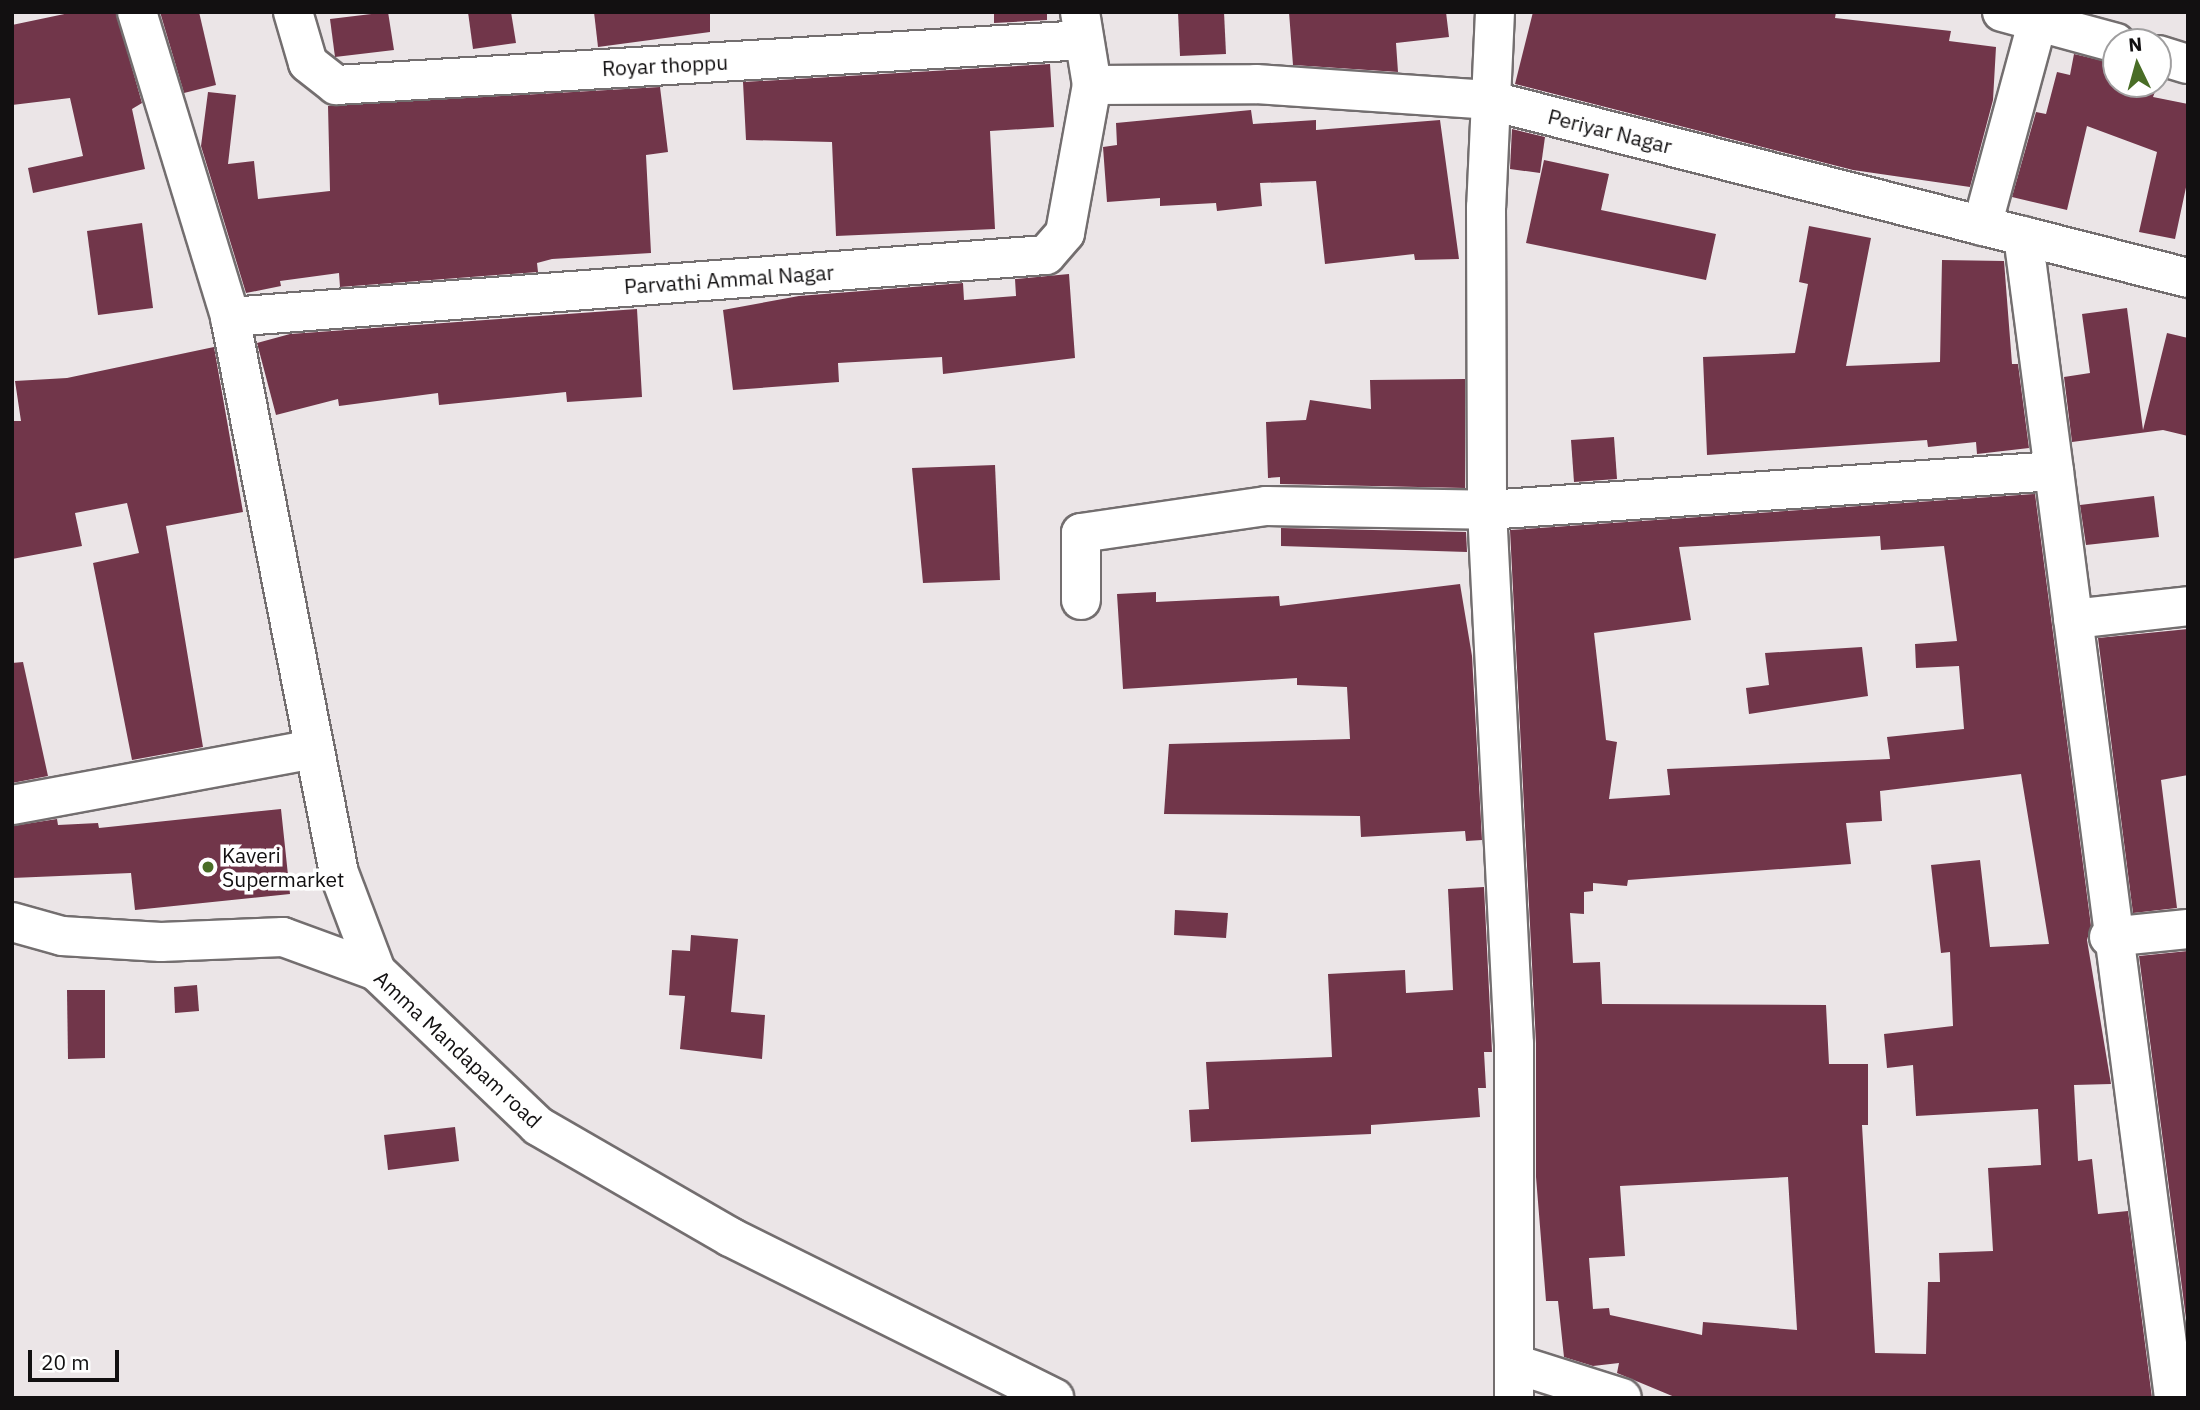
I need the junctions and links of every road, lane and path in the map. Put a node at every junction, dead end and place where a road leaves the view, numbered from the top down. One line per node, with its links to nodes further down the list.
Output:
1 (137, 12): 13 (street)
2 (293, 12): 6 (street, Royar thoppu)
3 (1495, 12): 9 (street)
4 (2002, 12): 5 (street)
5 (2040, 16): 7 (street); 10 (street)
6 (1082, 26): 8 (street)
7 (2102, 38)
8 (1092, 85): 9 (street, Periyar Nagar); 13 (street, Parvathi Ammal Nagar)
9 (1488, 100): 10 (street, Periyar Nagar); 15 (street)
10 (1982, 226): 11 (street, Periyar Nagar)
11 (2023, 236): 12 (street, Periyar Nagar); 14 (street)
12 (2188, 278)
13 (230, 317): 19 (street)
14 (2054, 471): 15 (street); 18 (street)
15 (1488, 510): 16 (street); 25 (street)
16 (1082, 600)
17 (2188, 606): 18 (street)
18 (2073, 619): 23 (street)
19 (313, 750): 20 (street); 24 (street)
20 (12, 805)
21 (12, 922): 24 (street, Amma Mandapam road)
22 (2188, 929): 23 (street)
23 (2109, 937): 28 (street)
24 (376, 971): 26 (street, Amma Mandapam road)
25 (1514, 1381): 27 (street)
26 (1054, 1398)
27 (1622, 1398)
28 (2174, 1398)

